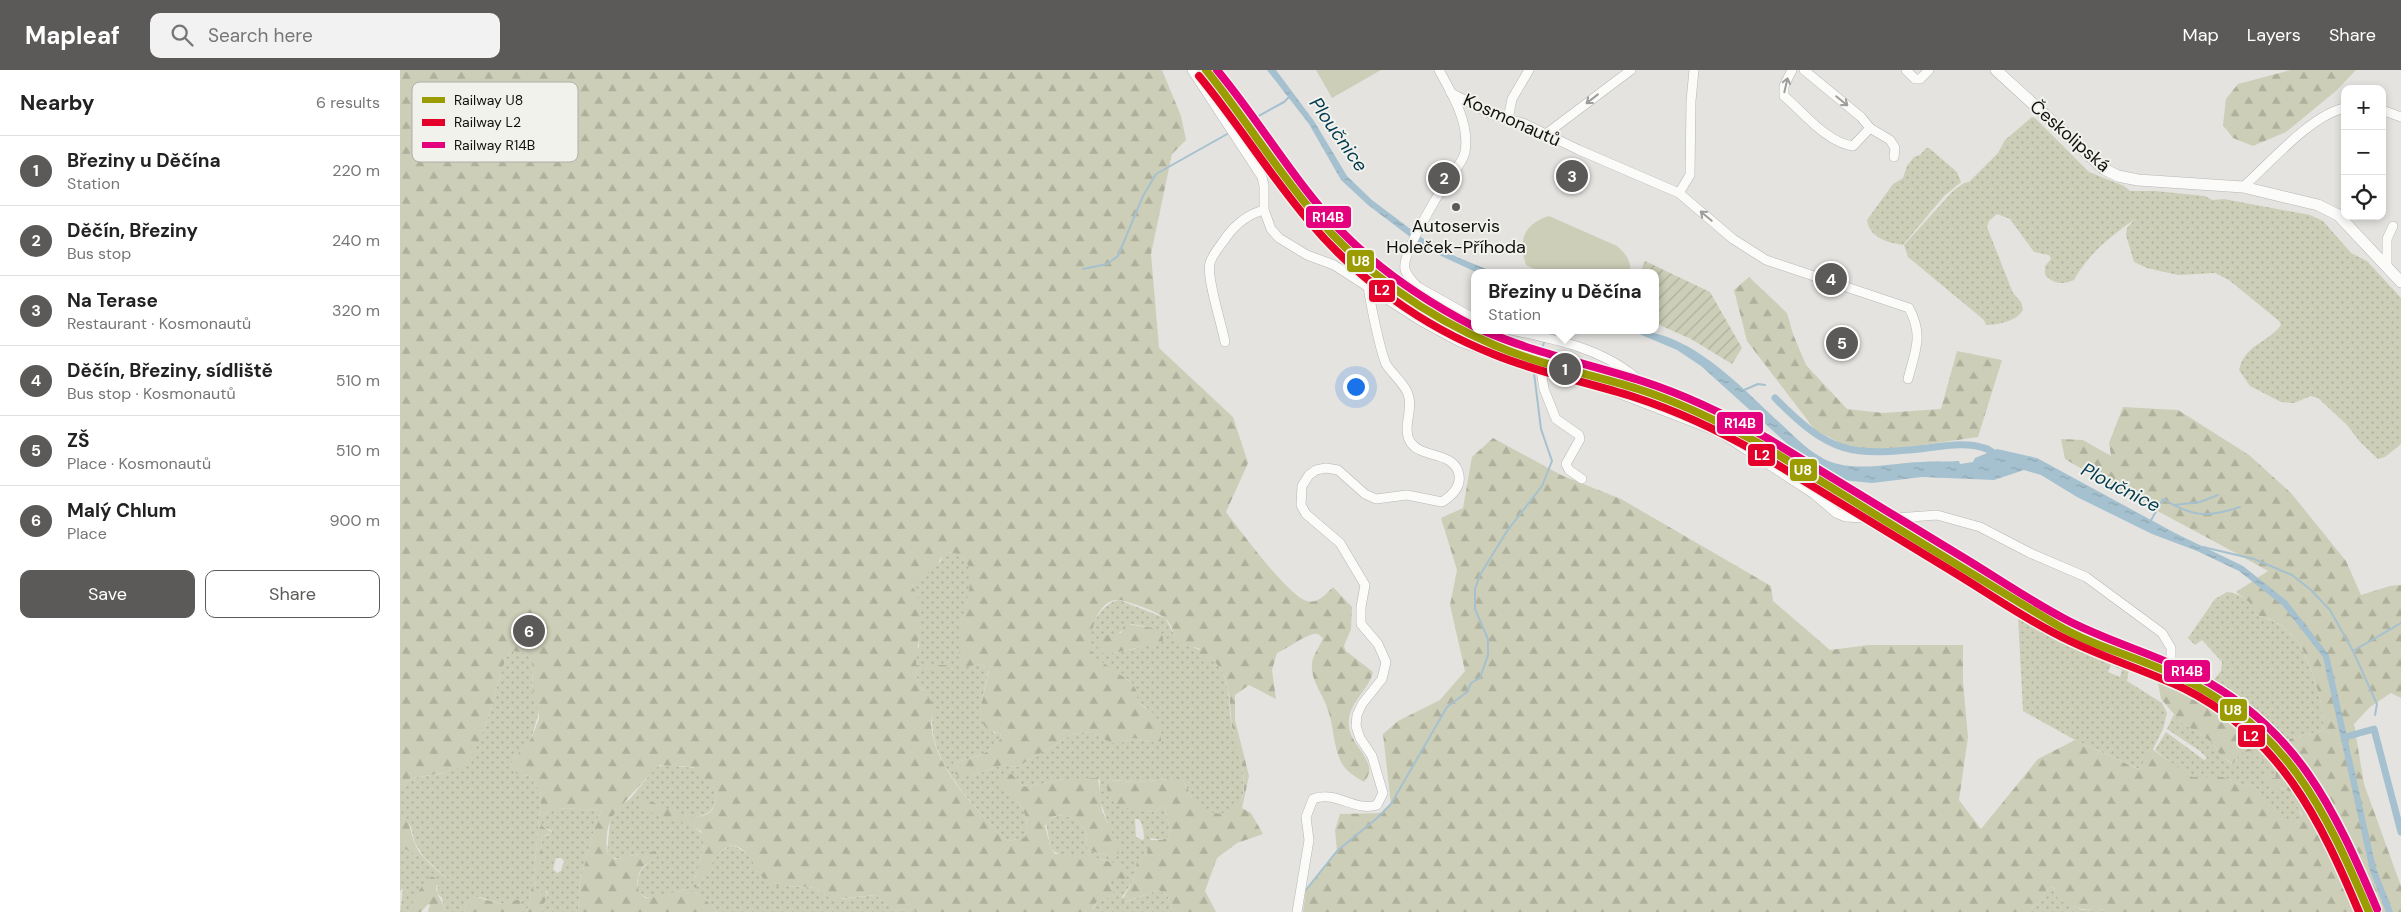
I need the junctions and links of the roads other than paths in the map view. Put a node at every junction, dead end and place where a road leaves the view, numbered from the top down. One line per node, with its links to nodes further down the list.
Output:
1 (1192, 70): 23 (street)
2 (1439, 70): 11 (street, Kosmonautů)
3 (1529, 70): 17 (street)
4 (1631, 70): 19 (street, one-way to 19)
5 (1694, 70): 22 (street)
6 (1792, 70): 18 (street, one-way to 6)
7 (1804, 70): 18 (street, one-way to 18)
8 (1906, 70): 9 (street)
9 (1929, 70)
10 (1996, 70): 21 (main road, Českolipská)
11 (1451, 93): 12 (street, Kosmonautů); 15 (street)
12 (1473, 104): 15 (street); 17 (street, Kosmonautů)
13 (2341, 110): 21 (street)
14 (2386, 111): 16 (street)
15 (1461, 114): 28 (street)
16 (2401, 117)
17 (1508, 119): 19 (street, Kosmonautů)
18 (1870, 128): 20 (street)
19 (1546, 134): 22 (street, Kosmonautů)
20 (1894, 157)
21 (2243, 187): 25 (main road, Českolipská)
22 (1679, 193): 32 (street, Kosmonautů, one-way to 22)
23 (1264, 210): 27 (street); 30 (street)
24 (2393, 226): 25 (street)
25 (2387, 266): 26 (main road, Českolipská)
26 (2401, 282)
27 (1368, 286): 31 (street); 36 (street)
28 (1471, 317)
29 (1531, 334): 33 (street)
30 (1225, 342)
31 (1541, 370): 33 (street); 34 (street)
32 (1908, 380)
33 (1634, 398): 35 (street)
34 (1582, 479)
35 (2171, 673)
36 (1297, 912)

